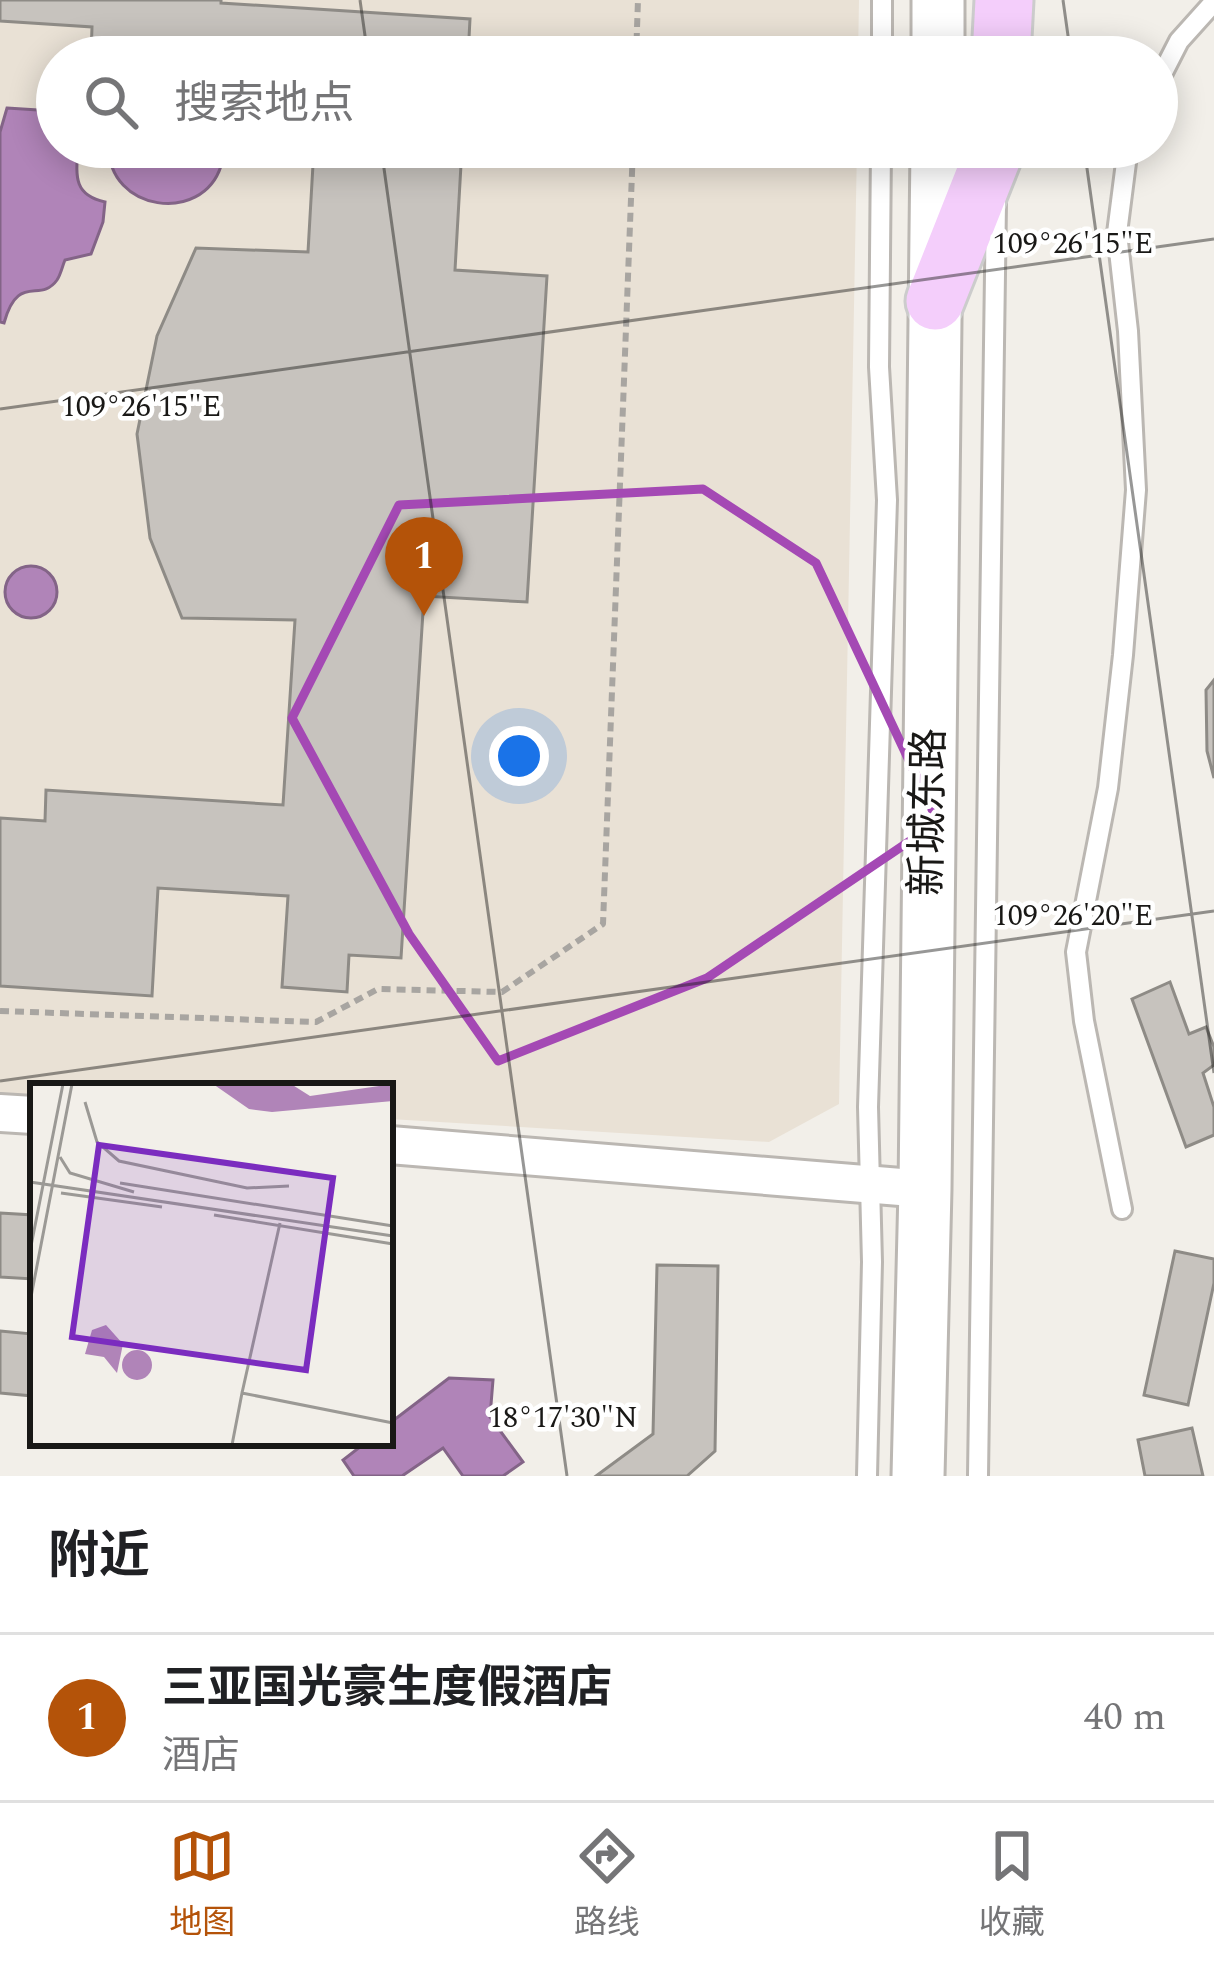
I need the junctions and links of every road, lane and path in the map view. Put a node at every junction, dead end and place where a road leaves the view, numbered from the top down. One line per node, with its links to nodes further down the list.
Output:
1 (638, 0): 6 (path)
2 (882, 0): 7 (lane)
3 (938, 0): 8 (main road)
4 (1004, 0): 9 (main road)
5 (1214, 2): 10 (lane)
6 (637, 36)
7 (882, 36)
8 (938, 36)
9 (1002, 36)
10 (1178, 43)
11 (632, 168): 18 (path)
12 (881, 168): 22 (lane)
13 (937, 168): 17 (main road, 新城东路)
14 (988, 168): 17 (main road)
15 (996, 168): 27 (lane)
16 (1126, 168): 24 (lane)
17 (935, 301): 23 (main road, 新城东路)
18 (0, 1012)
19 (0, 1113): 20 (street)
20 (30, 1115)
21 (393, 1145): 22 (street)
22 (869, 1184): 23 (street); 25 (lane)
23 (925, 1189): 26 (main road, 新城东路)
24 (1122, 1209)
25 (867, 1476)
26 (918, 1476)
27 (978, 1476)

